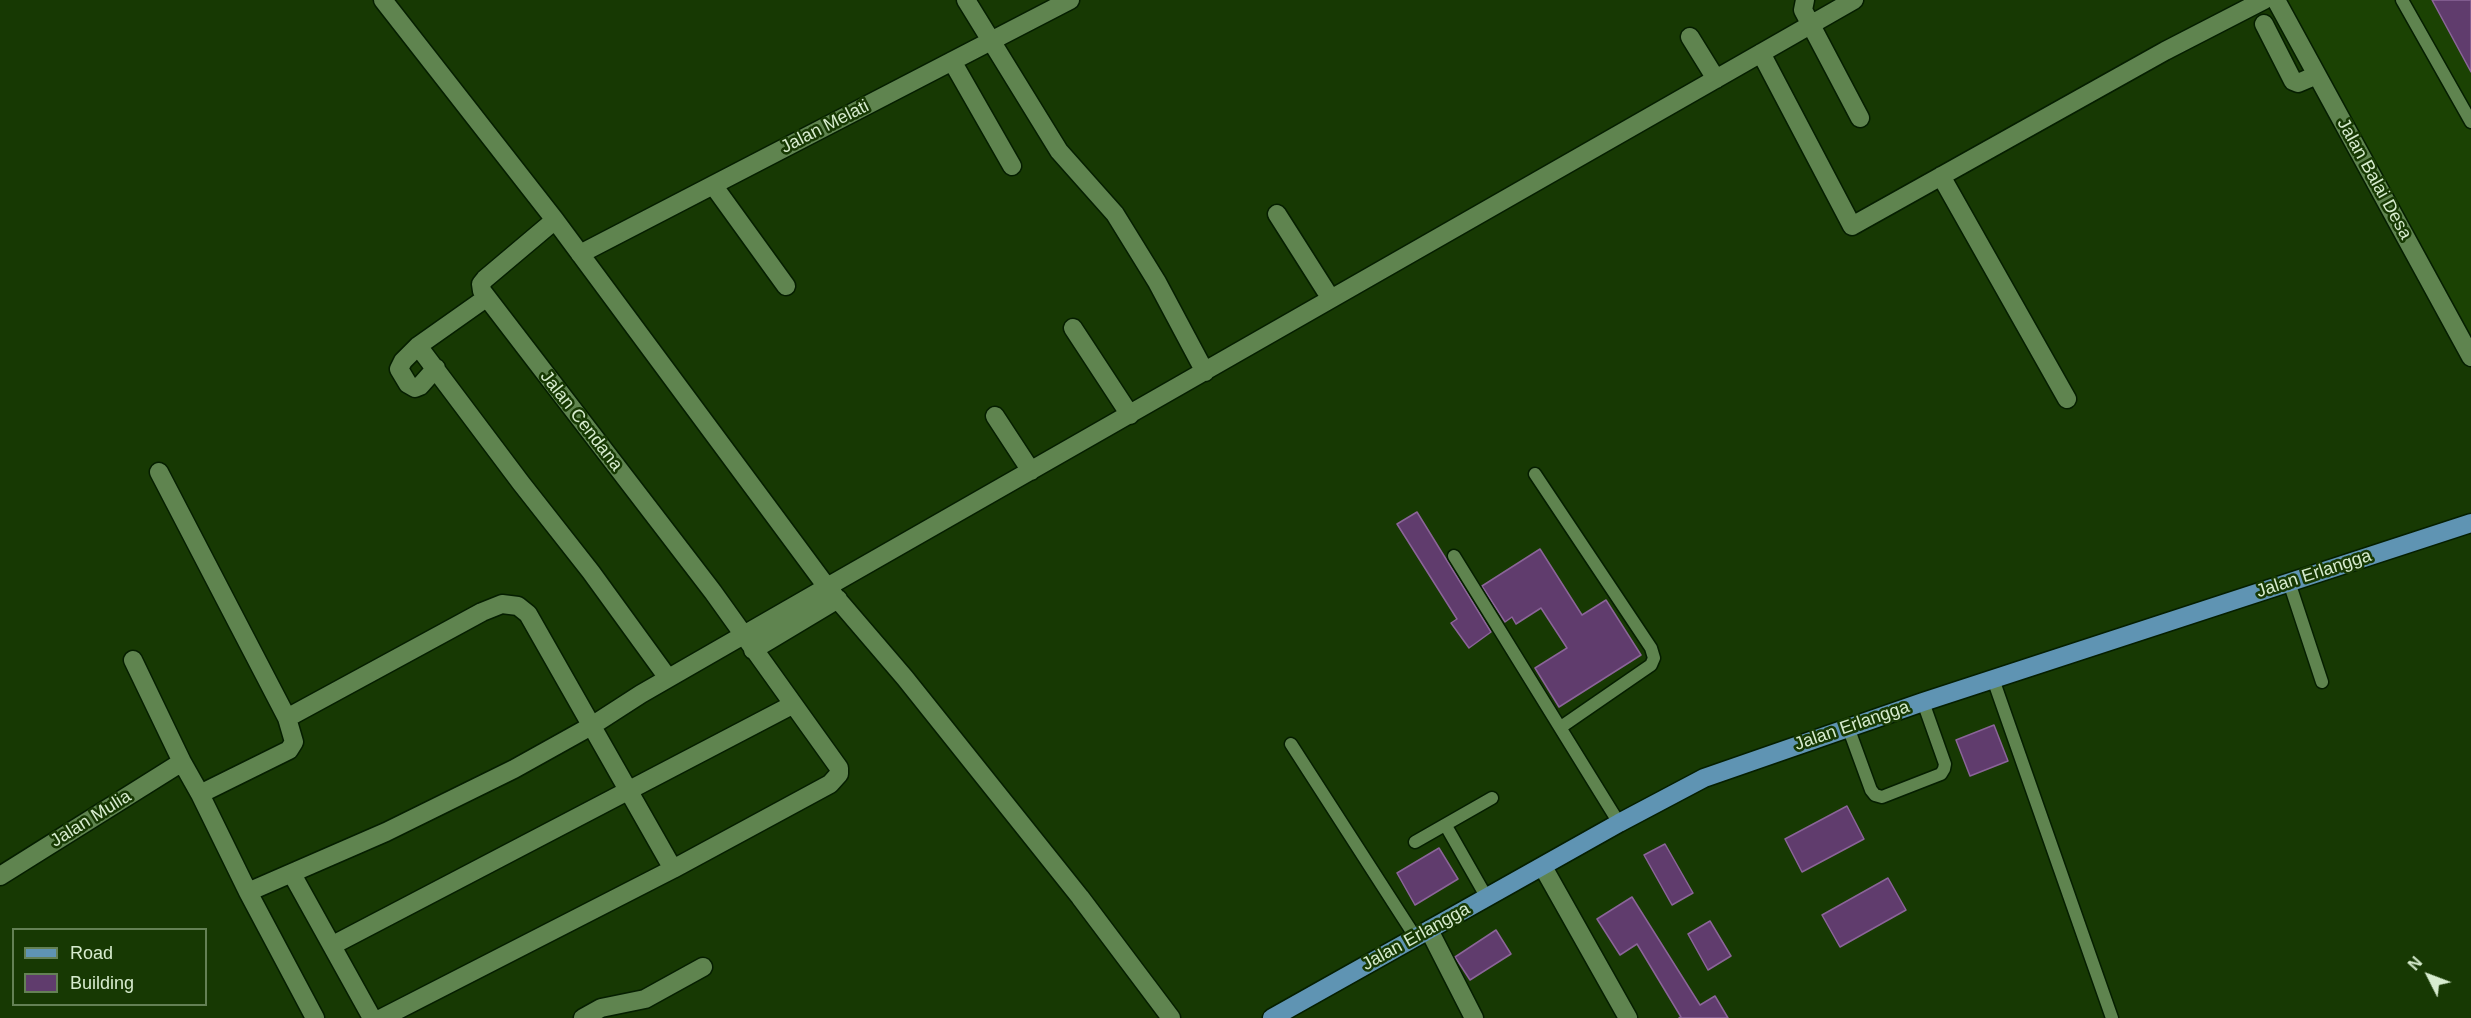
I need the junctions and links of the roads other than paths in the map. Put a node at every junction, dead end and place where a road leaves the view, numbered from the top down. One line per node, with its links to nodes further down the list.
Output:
1 (383, 0): 24 (street)
2 (966, 0): 12 (street)
3 (1070, 0): 12 (street, Jalan Melati)
4 (1805, 0): 9 (street)
5 (1854, 0): 9 (street)
6 (2264, 0): 21 (street)
7 (2276, 0): 15 (street, Jalan Balai Desa)
8 (2402, 0): 17 (lane)
9 (1811, 24): 13 (street); 18 (street)
10 (2264, 24): 15 (street)
11 (1690, 37): 16 (street)
12 (991, 41): 14 (street, Jalan Melati); 33 (street)
13 (1761, 53): 16 (street); 21 (street)
14 (952, 61): 20 (street); 22 (street, Jalan Melati)
15 (2317, 75): 31 (street, Jalan Balai Desa)
16 (1716, 79): 28 (street)
17 (2467, 106): 19 (lane)
18 (1860, 118)
19 (2471, 122)
20 (1012, 166)
21 (1941, 176): 34 (street)
22 (714, 185): 25 (street, Jalan Melati); 26 (street)
23 (1277, 214): 28 (street)
24 (555, 220): 25 (street); 27 (street)
25 (580, 254): 43 (street)
26 (786, 286)
27 (486, 298): 30 (street); 44 (street, Jalan Cendana)
28 (1331, 299): 33 (street)
29 (1072, 328): 35 (street)
30 (418, 346): 32 (street); 32 (street)
31 (2471, 357)
32 (436, 368): 46 (street)
33 (1205, 372): 35 (street)
34 (2067, 399)
35 (1130, 415): 37 (street)
36 (995, 416): 37 (street)
37 (1031, 471): 43 (street)
38 (159, 472): 51 (street)
39 (1534, 474): 53 (lane)
40 (2471, 523): 42 (main road, Jalan Erlangga)
41 (1454, 556): 53 (lane)
42 (2289, 582): 47 (main road, Jalan Erlangga); 48 (lane)
43 (832, 593): 44 (street); 76 (street)
44 (748, 643): 46 (street); 50 (street, Jalan Cendana)
45 (133, 660): 56 (street)
46 (668, 678): 52 (street)
47 (1993, 679): 49 (main road, Jalan Erlangga); 80 (lane)
48 (2322, 682)
49 (1923, 702): 54 (main road, Jalan Erlangga); 54 (lane)
50 (792, 705): 57 (street); 64 (street, Jalan Cendana)
51 (287, 718): 52 (street); 58 (street)
52 (592, 725): 57 (street); 65 (street)
53 (1561, 727): 60 (lane)
54 (1848, 727): 60 (main road, Jalan Erlangga)
55 (1292, 744): 69 (lane)
56 (182, 762): 58 (street); 66 (street, Jalan Mulia)
57 (628, 793): 64 (street); 70 (street)
58 (200, 794): 67 (street)
59 (1492, 798): 61 (lane)
60 (1619, 823): 63 (main road, Jalan Erlangga)
61 (1446, 826): 62 (lane); 68 (lane)
62 (1415, 842)
63 (1543, 867): 68 (main road, Jalan Erlangga); 79 (street)
64 (673, 869): 74 (street)
65 (292, 874): 67 (street); 70 (street)
66 (0, 876)
67 (248, 892): 72 (street)
68 (1487, 898): 69 (main road, Jalan Erlangga)
69 (1422, 934): 77 (main road, Jalan Erlangga); 78 (street)
70 (333, 945): 73 (street)
71 (703, 967): 75 (street)
72 (315, 1018)
73 (372, 1018)
74 (382, 1018)
75 (583, 1018)
76 (1171, 1018)
77 (1272, 1018)
78 (1474, 1018)
79 (1628, 1018)
80 (2112, 1018)

